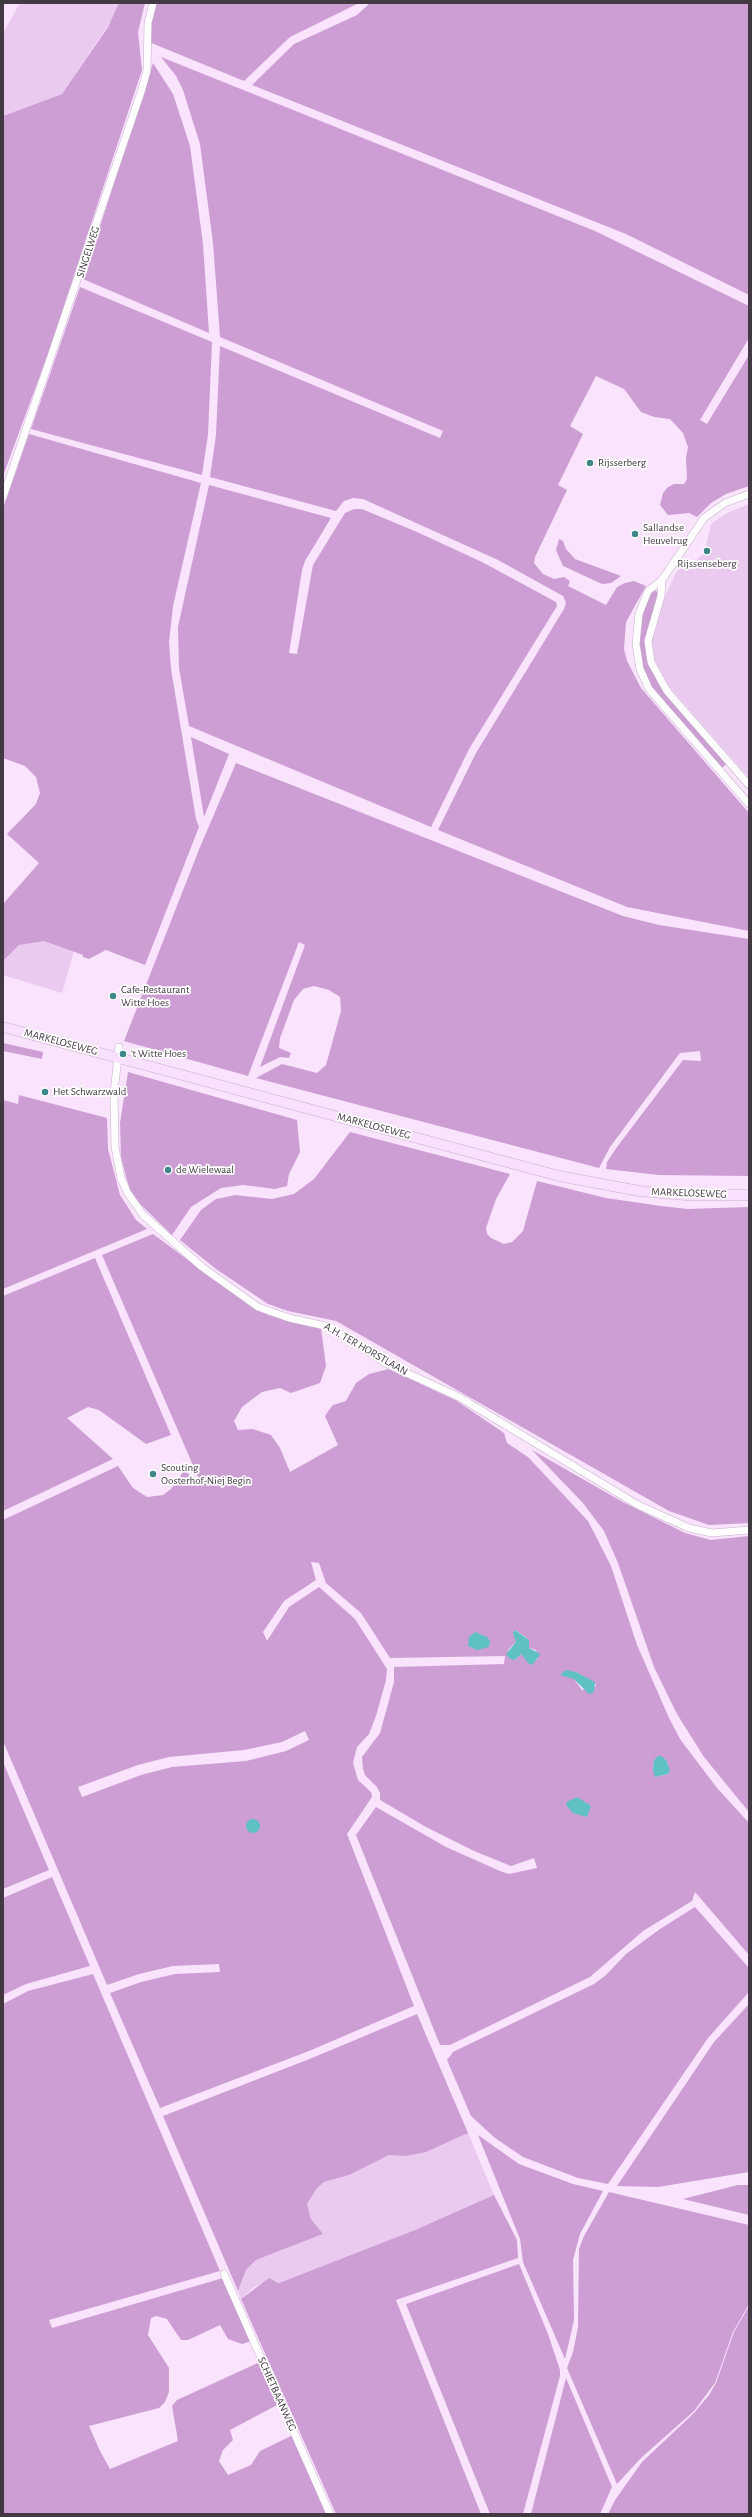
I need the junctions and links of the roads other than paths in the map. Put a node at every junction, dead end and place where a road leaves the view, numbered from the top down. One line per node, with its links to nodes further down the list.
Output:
1 (153, 3): 3 (street, SINGELWEG)
2 (749, 494): 4 (street)
3 (3, 497)
4 (662, 580): 5 (street); 6 (street)
5 (732, 766): 6 (street); 7 (street)
6 (722, 774): 8 (street)
7 (749, 785)
8 (749, 804)
9 (3, 1027): 10 (main road, MARKELOSEWEG)
10 (118, 1052): 11 (main road, MARKELOSEWEG); 12 (street, A.H. TER HORSTLAAN)
11 (749, 1195)
12 (749, 1530)
13 (224, 2274): 14 (street, SCHIETBAANWEG)
14 (330, 2514)

